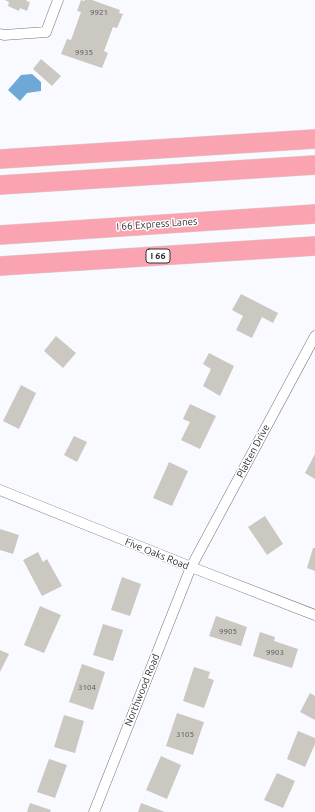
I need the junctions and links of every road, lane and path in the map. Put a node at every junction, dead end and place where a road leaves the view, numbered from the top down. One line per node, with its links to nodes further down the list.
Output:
1 (58, 0): 2 (street)
2 (0, 34)
3 (315, 139): 4 (highway)
4 (0, 158)
5 (315, 165): 6 (highway)
6 (0, 185)
7 (315, 214): 8 (highway, I 66 Express Lanes)
8 (0, 235)
9 (315, 246): 10 (highway, I 66)
10 (0, 266)
11 (315, 336): 13 (street, Platten Drive)
12 (0, 490): 13 (street, Five Oaks Road)
13 (191, 567): 14 (street, Five Oaks Road); 15 (street, Northwood Road)
14 (315, 615)
15 (94, 812)

